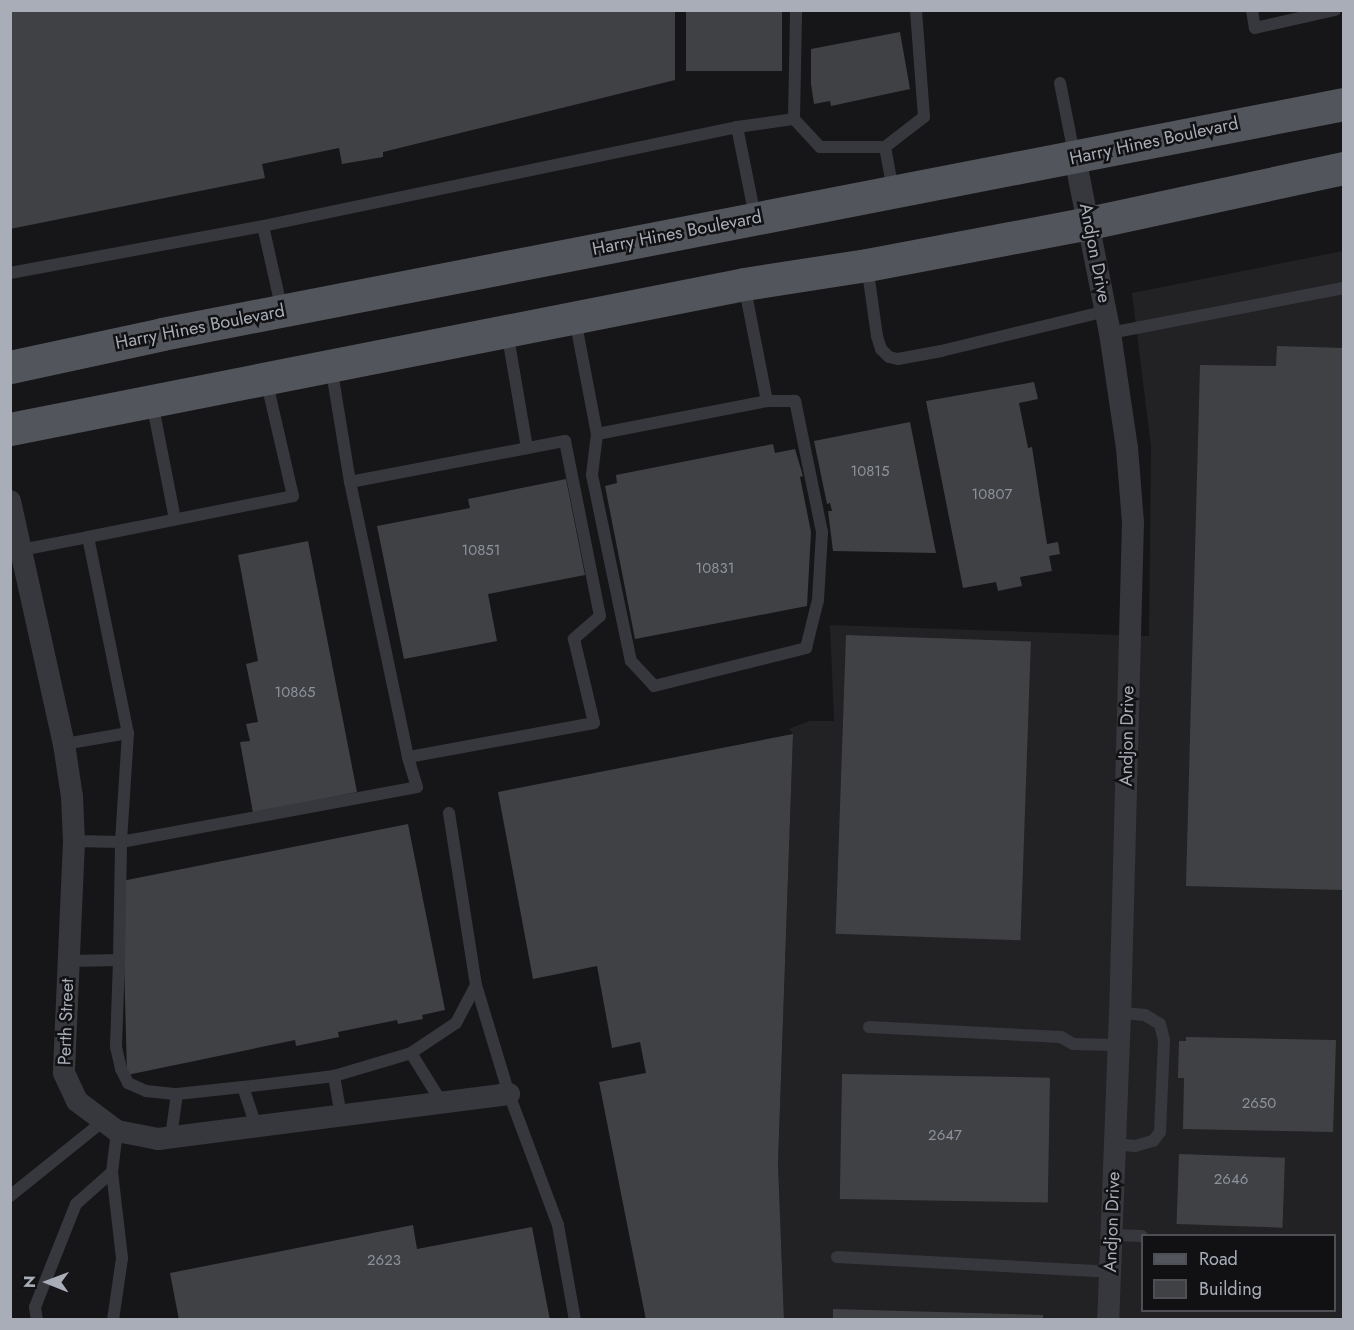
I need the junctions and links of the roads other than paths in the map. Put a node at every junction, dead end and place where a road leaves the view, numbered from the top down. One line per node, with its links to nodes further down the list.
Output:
1 (796, 10): 7 (lane)
2 (916, 10): 9 (lane)
3 (1252, 10): 4 (lane)
4 (1335, 10)
5 (1060, 83): 10 (lane)
6 (1344, 104): 10 (main road, Harry Hines Boulevard)
7 (794, 119): 8 (lane); 9 (lane)
8 (737, 127): 13 (lane); 15 (lane)
9 (885, 147): 12 (lane)
10 (1075, 158): 12 (main road, Harry Hines Boulevard); 14 (street, Andjon Drive)
11 (1344, 168): 14 (main road)
12 (893, 192): 13 (main road, Harry Hines Boulevard)
13 (755, 218): 20 (main road, Harry Hines Boulevard)
14 (1089, 223): 16 (main road); 22 (street, Andjon Drive)
15 (263, 226): 17 (lane); 20 (lane)
16 (867, 265): 18 (main road); 22 (lane)
17 (10, 273)
18 (744, 284): 21 (main road); 28 (lane)
19 (1344, 288): 22 (lane)
20 (282, 311): 25 (main road, Harry Hines Boulevard)
21 (575, 317): 23 (main road); 30 (lane)
22 (1108, 322): 46 (street, Andjon Drive)
23 (506, 330): 24 (main road); 31 (lane)
24 (331, 364): 26 (main road); 32 (lane)
25 (10, 367)
26 (266, 377): 27 (main road); 34 (lane)
27 (152, 400): 29 (main road); 34 (lane)
28 (767, 401): 30 (lane); 30 (lane)
29 (10, 429)
30 (597, 434)
31 (527, 448): 32 (lane); 39 (lane)
32 (350, 482): 39 (lane)
33 (10, 501): 36 (street, Perth Street)
34 (175, 519): 35 (lane)
35 (88, 537): 36 (lane); 37 (lane)
36 (21, 550): 38 (street, Perth Street)
37 (128, 733): 38 (lane); 42 (lane)
38 (64, 744): 41 (street, Perth Street)
39 (408, 757): 42 (lane)
40 (449, 813): 45 (lane)
41 (74, 841): 42 (lane); 44 (street, Perth Street)
42 (121, 842): 43 (lane)
43 (119, 960): 44 (lane); 52 (lane)
44 (69, 961): 56 (street, Perth Street)
45 (476, 985): 49 (lane); 53 (lane)
46 (1120, 1013): 48 (street, Andjon Drive); 59 (lane)
47 (869, 1027): 48 (lane)
48 (1119, 1045): 59 (street, Andjon Drive)
49 (411, 1053): 50 (lane); 54 (lane)
50 (334, 1076): 51 (lane); 55 (lane)
51 (243, 1087): 52 (lane); 57 (lane)
52 (177, 1094): 58 (lane)
53 (509, 1094): 54 (street, Perth Street); 68 (lane)
54 (442, 1103): 55 (street, Perth Street)
55 (341, 1116): 57 (street, Perth Street)
56 (109, 1126): 58 (street, Perth Street); 60 (lane); 61 (lane)
57 (256, 1126): 58 (street, Perth Street)
58 (171, 1137)
59 (1115, 1144): 62 (street, Andjon Drive)
60 (112, 1172): 66 (lane); 67 (lane)
61 (10, 1196)
62 (1112, 1235): 63 (lane); 65 (street, Andjon Drive)
63 (1141, 1236)
64 (837, 1257): 65 (lane)
65 (1110, 1272): 69 (street, Andjon Drive)
66 (37, 1320)
67 (113, 1320)
68 (575, 1320)
69 (1108, 1320)

